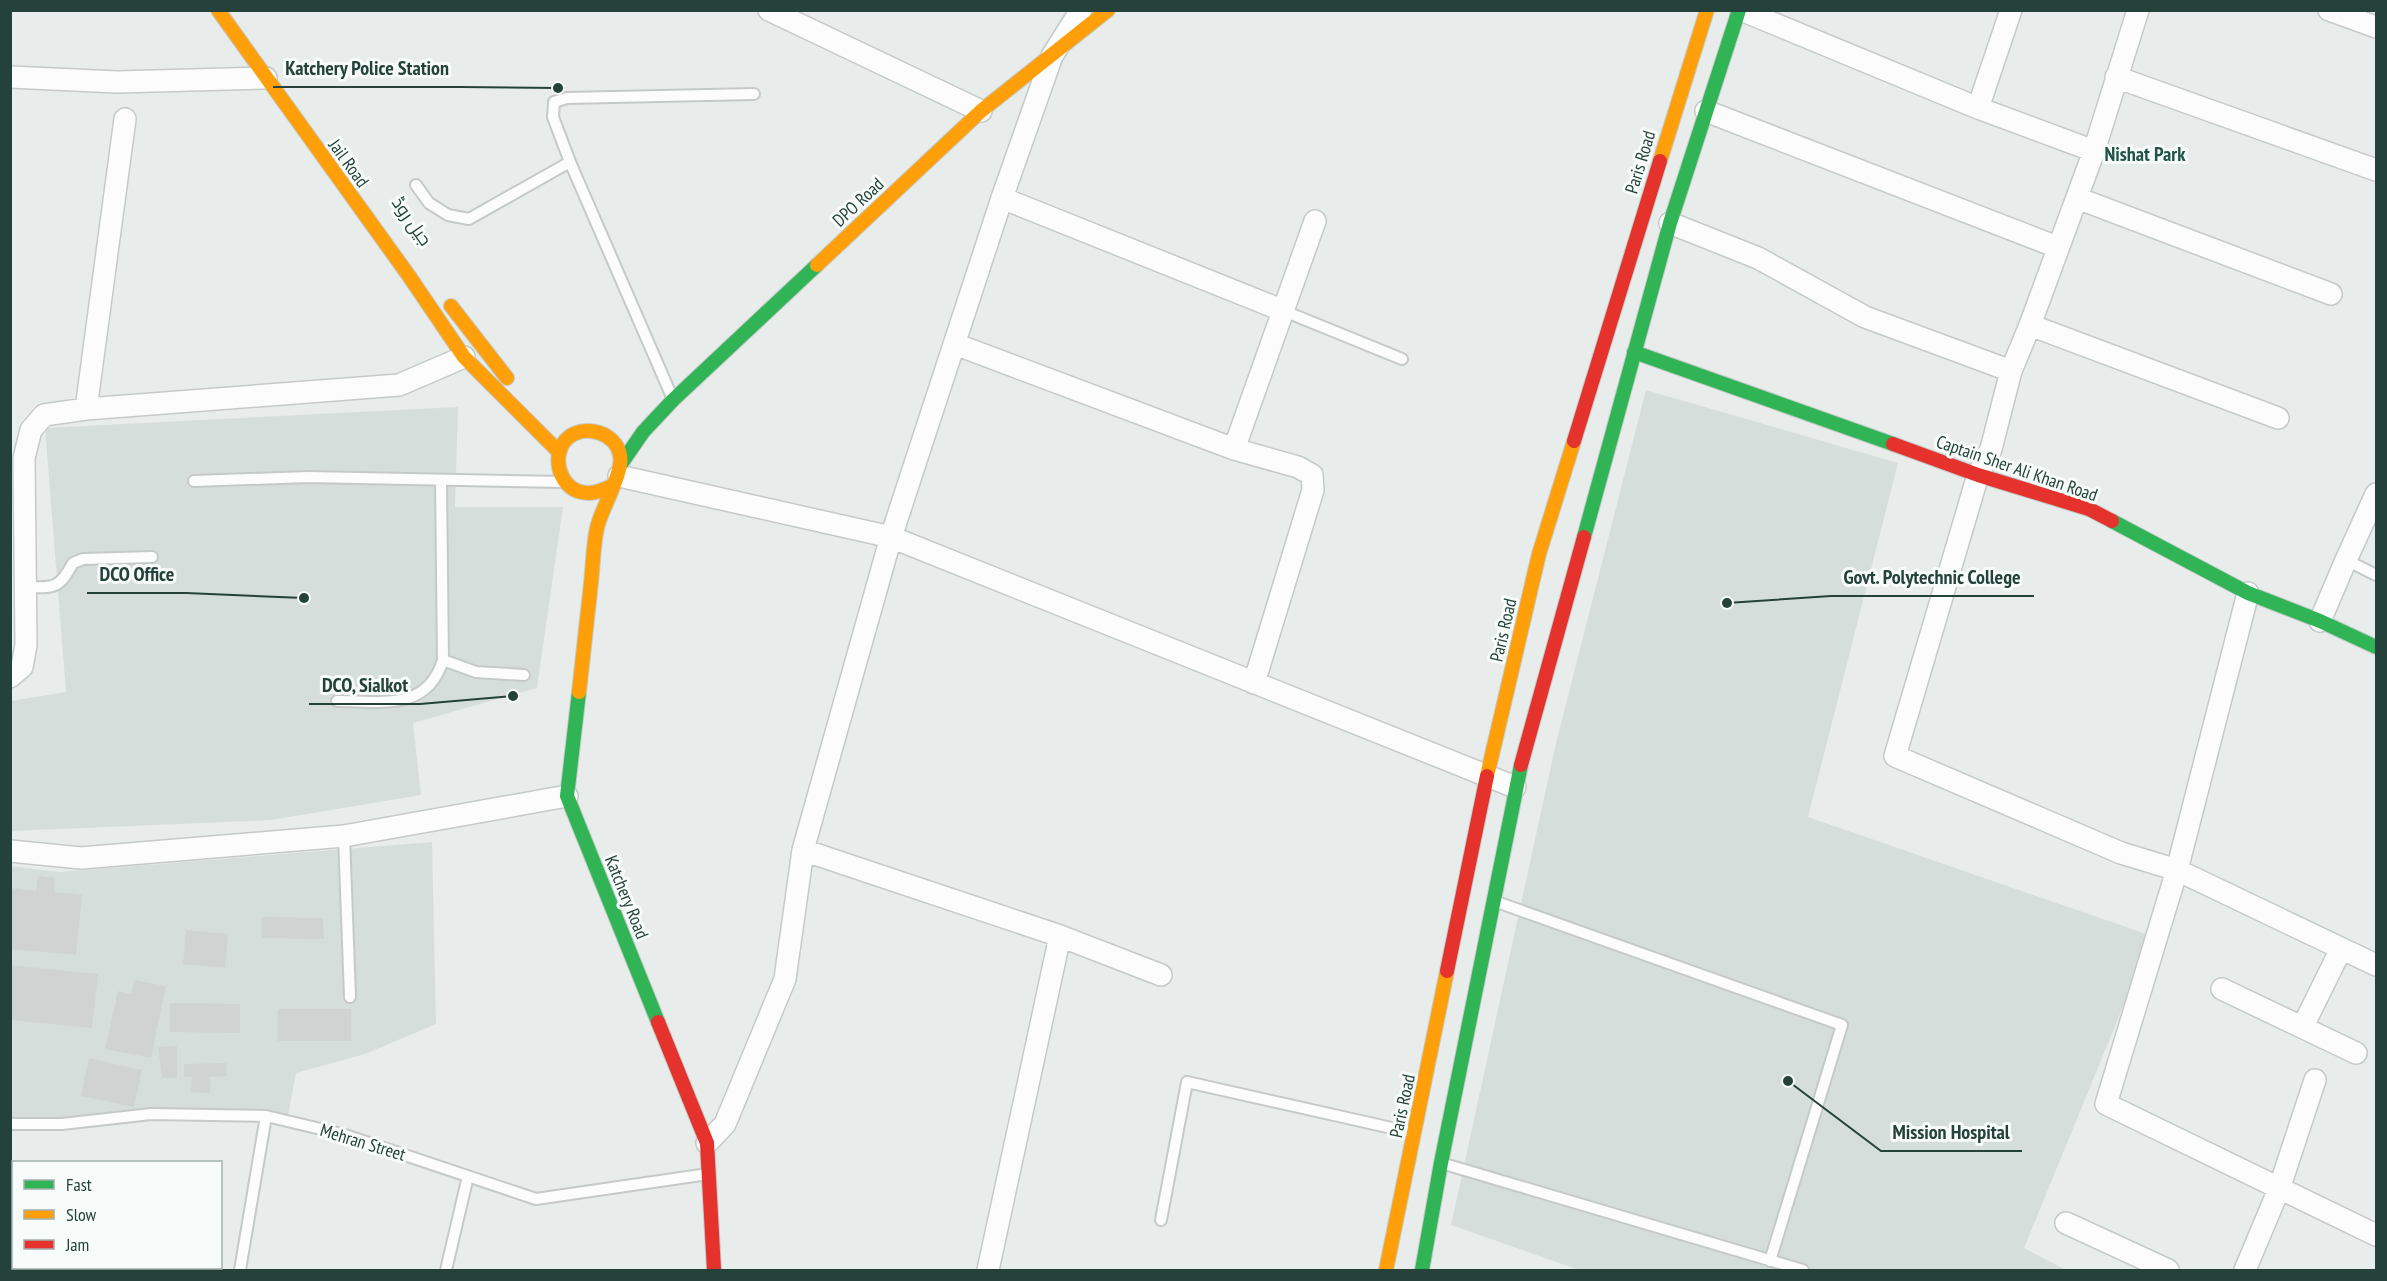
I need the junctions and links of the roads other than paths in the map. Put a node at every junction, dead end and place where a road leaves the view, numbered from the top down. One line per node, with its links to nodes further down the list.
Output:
1 (218, 10): 15 (main road, Jail Road)
2 (768, 10): 18 (street)
3 (1081, 10): 11 (street)
4 (1108, 10): 11 (main road, DPO Road)
5 (1707, 10): 70 (main road, Paris Road)
6 (1740, 10): 17 (street); 19 (main road)
7 (2011, 10): 17 (street)
8 (2138, 10): 14 (street)
9 (2329, 10): 10 (street)
10 (2376, 27)
11 (1052, 56): 18 (main road, DPO Road); 25 (street)
12 (10, 77): 15 (street)
13 (289, 77): 15 (main road)
14 (2116, 77): 21 (street); 23 (street)
15 (266, 78): 36 (main road, Jail Road)
16 (754, 94): 22 (lane)
17 (1978, 108): 21 (street)
18 (981, 111): 40 (main road, DPO Road)
19 (1706, 111): 28 (main road); 29 (street)
20 (125, 119): 41 (street)
21 (2094, 151): 26 (street)
22 (570, 162): 24 (lane); 40 (lane)
23 (2376, 170)
24 (416, 185)
25 (1002, 198): 32 (street); 34 (street)
26 (2077, 198): 29 (street); 31 (street)
27 (1315, 221): 32 (street)
28 (1670, 224): 35 (main road); 38 (street)
29 (2057, 247): 33 (street)
30 (440, 291): 39 (main road)
31 (2331, 294)
32 (1284, 311): 37 (lane); 47 (street)
33 (2030, 325): 38 (street); 42 (street)
34 (955, 344): 47 (street); 57 (street)
35 (1634, 352): 50 (main road, Captain Sher Ali Khan Road); 71 (main road)
36 (464, 357): 41 (street); 48 (main road, Jail Road)
37 (1402, 359)
38 (2011, 371): 50 (street)
39 (519, 391)
40 (673, 400): 44 (main road, DPO Road)
41 (86, 409): 61 (street)
42 (2278, 418)
43 (558, 423): 45 (main road)
44 (643, 432): 46 (main road); 49 (main road, DPO Road)
45 (575, 434): 46 (main road); 48 (main road)
46 (608, 437): 49 (main road)
47 (1234, 449): 68 (street)
48 (559, 452): 53 (main road)
49 (617, 475): 54 (main road); 56 (main road, DPO Road); 57 (street)
50 (1978, 475): 62 (main road, Captain Sher Ali Khan Road); 76 (street)
51 (441, 480): 52 (lane); 53 (lane); 65 (lane)
52 (194, 482)
53 (563, 482): 54 (main road)
54 (591, 494): 56 (main road)
55 (2374, 509): 59 (street)
56 (597, 528): 72 (main road, Katchery Road)
57 (891, 537): 68 (street); 74 (street)
58 (152, 557): 61 (lane)
59 (2346, 560): 60 (lane); 63 (street)
60 (2376, 575)
61 (25, 587): 67 (street)
62 (2248, 593): 63 (main road, Captain Sher Ali Khan Road); 76 (street)
63 (2320, 621): 64 (main road, Captain Sher Ali Khan Road)
64 (2376, 647)
65 (443, 660): 66 (lane); 69 (lane)
66 (524, 675)
67 (10, 677)
68 (1254, 683): 70 (street)
69 (337, 701)
70 (1487, 776): 71 (street); 89 (main road, Paris Road)
71 (1515, 787): 77 (main road)
72 (567, 796): 73 (street); 90 (main road, Katchery Road)
73 (344, 836): 75 (street); 83 (lane)
74 (803, 850): 78 (street); 90 (street)
75 (10, 851)
76 (2177, 870): 79 (street); 94 (street)
77 (1494, 901): 91 (main road); 98 (lane)
78 (1060, 936): 81 (street); 102 (street)
79 (2341, 949): 80 (street); 84 (street)
80 (2376, 965)
81 (1161, 975)
82 (2222, 989): 84 (street)
83 (350, 997)
84 (2303, 1026): 85 (street)
85 (2356, 1053)
86 (2315, 1080): 94 (street)
87 (266, 1116): 88 (lane, Mehran Street); 93 (lane, Mehran Street); 99 (lane)
88 (10, 1124)
89 (1415, 1133): 95 (lane); 103 (main road, Paris Road)
90 (707, 1143): 92 (main road, Katchery Road)
91 (1441, 1163): 98 (lane); 104 (main road)
92 (709, 1174): 93 (lane, Mehran Street); 101 (main road, Katchery Road)
93 (468, 1176): 100 (lane)
94 (2279, 1189): 97 (street); 107 (street)
95 (1161, 1220)
96 (2066, 1223): 106 (street)
97 (2376, 1235)
98 (1770, 1261): 105 (lane)
99 (240, 1270)
100 (446, 1270)
101 (714, 1270)
102 (988, 1270)
103 (1386, 1270)
104 (1422, 1270)
105 (1803, 1270)
106 (2168, 1270)
107 (2245, 1270)

